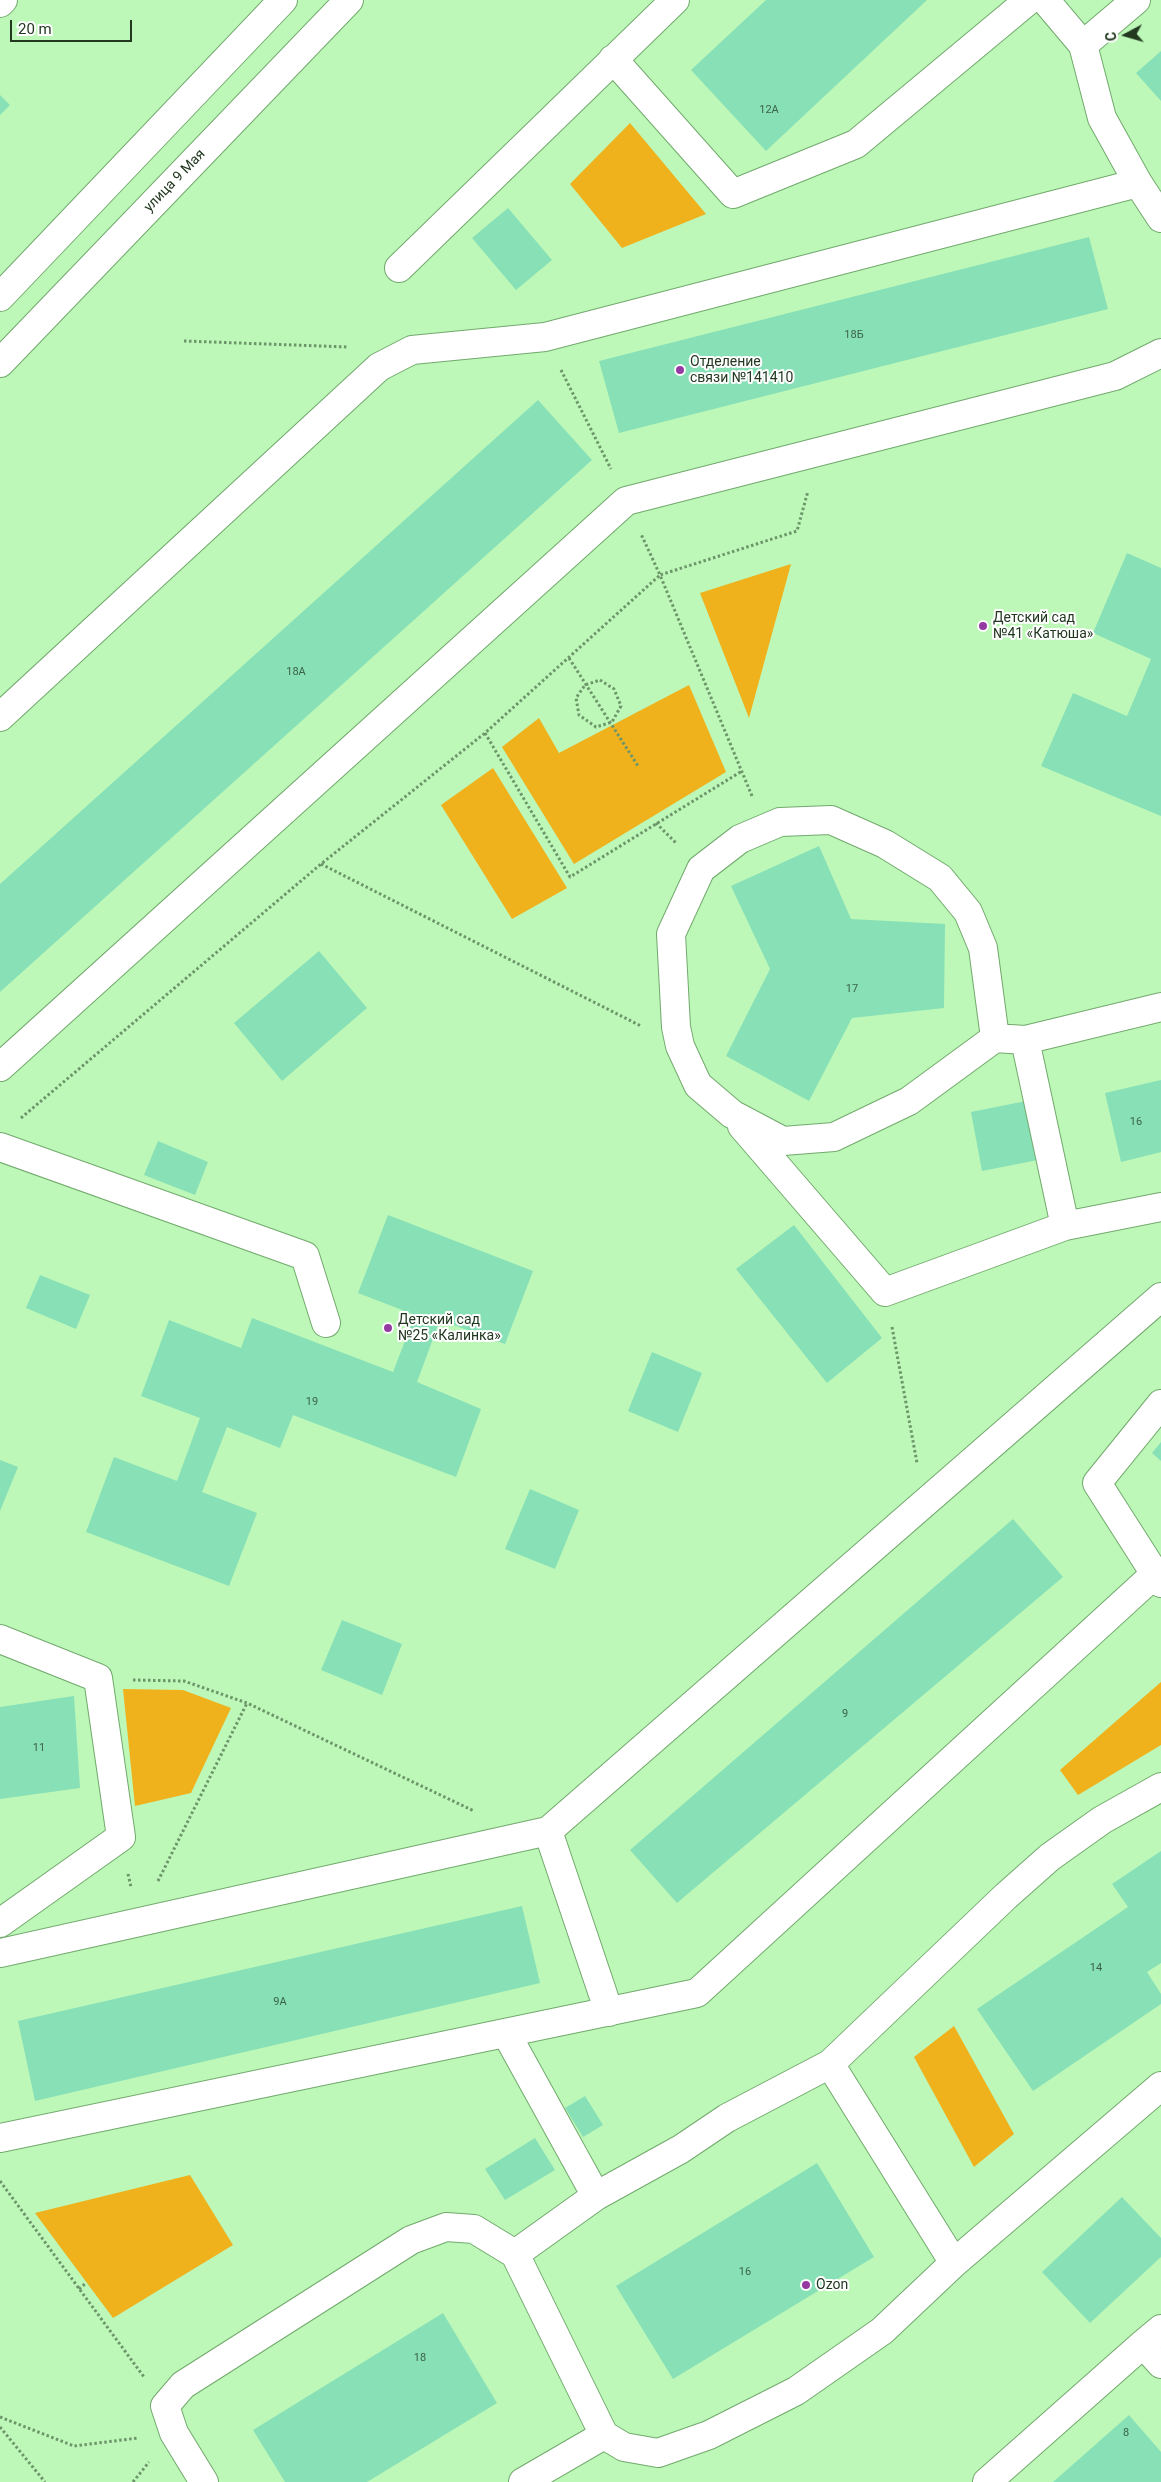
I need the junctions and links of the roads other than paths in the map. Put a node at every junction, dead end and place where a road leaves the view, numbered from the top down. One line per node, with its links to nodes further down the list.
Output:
1 (3, 0): 8 (main road)
2 (283, 0): 14 (main road)
3 (349, 0): 16 (main road, улица 9 Мая)
4 (675, 0): 10 (main road)
5 (1029, 0): 10 (main road)
6 (1045, 0): 9 (main road)
7 (1136, 0): 9 (main road)
8 (0, 3)
9 (1083, 45): 11 (main road)
10 (613, 58): 13 (main road)
11 (1138, 183): 12 (main road); 17 (main road)
12 (1161, 218)
13 (399, 268)
14 (0, 297)
15 (1161, 353): 21 (main road)
16 (0, 363)
17 (0, 717)
18 (1161, 1006): 20 (main road)
19 (995, 1038): 20 (main road); 22 (main road); 22 (main road)
20 (1026, 1040): 25 (main road)
21 (0, 1067)
22 (732, 1114): 25 (main road)
23 (0, 1148): 27 (main road)
24 (1161, 1207): 25 (main road)
25 (1065, 1226)
26 (1161, 1297): 32 (main road)
27 (326, 1323)
28 (1161, 1404): 29 (main road)
29 (1158, 1579): 35 (main road)
30 (0, 1639): 33 (main road)
31 (1161, 1787): 37 (main road)
32 (537, 1833): 34 (main road); 35 (main road)
33 (0, 1923)
34 (0, 1953)
35 (609, 2012): 36 (main road)
36 (506, 2033): 39 (main road); 40 (main road)
37 (830, 2064): 40 (main road); 42 (main road)
38 (1161, 2086): 42 (main road)
39 (0, 2138)
40 (596, 2196): 41 (main road)
41 (515, 2254): 45 (main road); 46 (main road)
42 (954, 2263): 45 (main road)
43 (1152, 2336): 44 (main road); 48 (main road)
44 (1161, 2364)
45 (604, 2435): 47 (main road)
46 (204, 2482)
47 (523, 2482)
48 (987, 2482)

